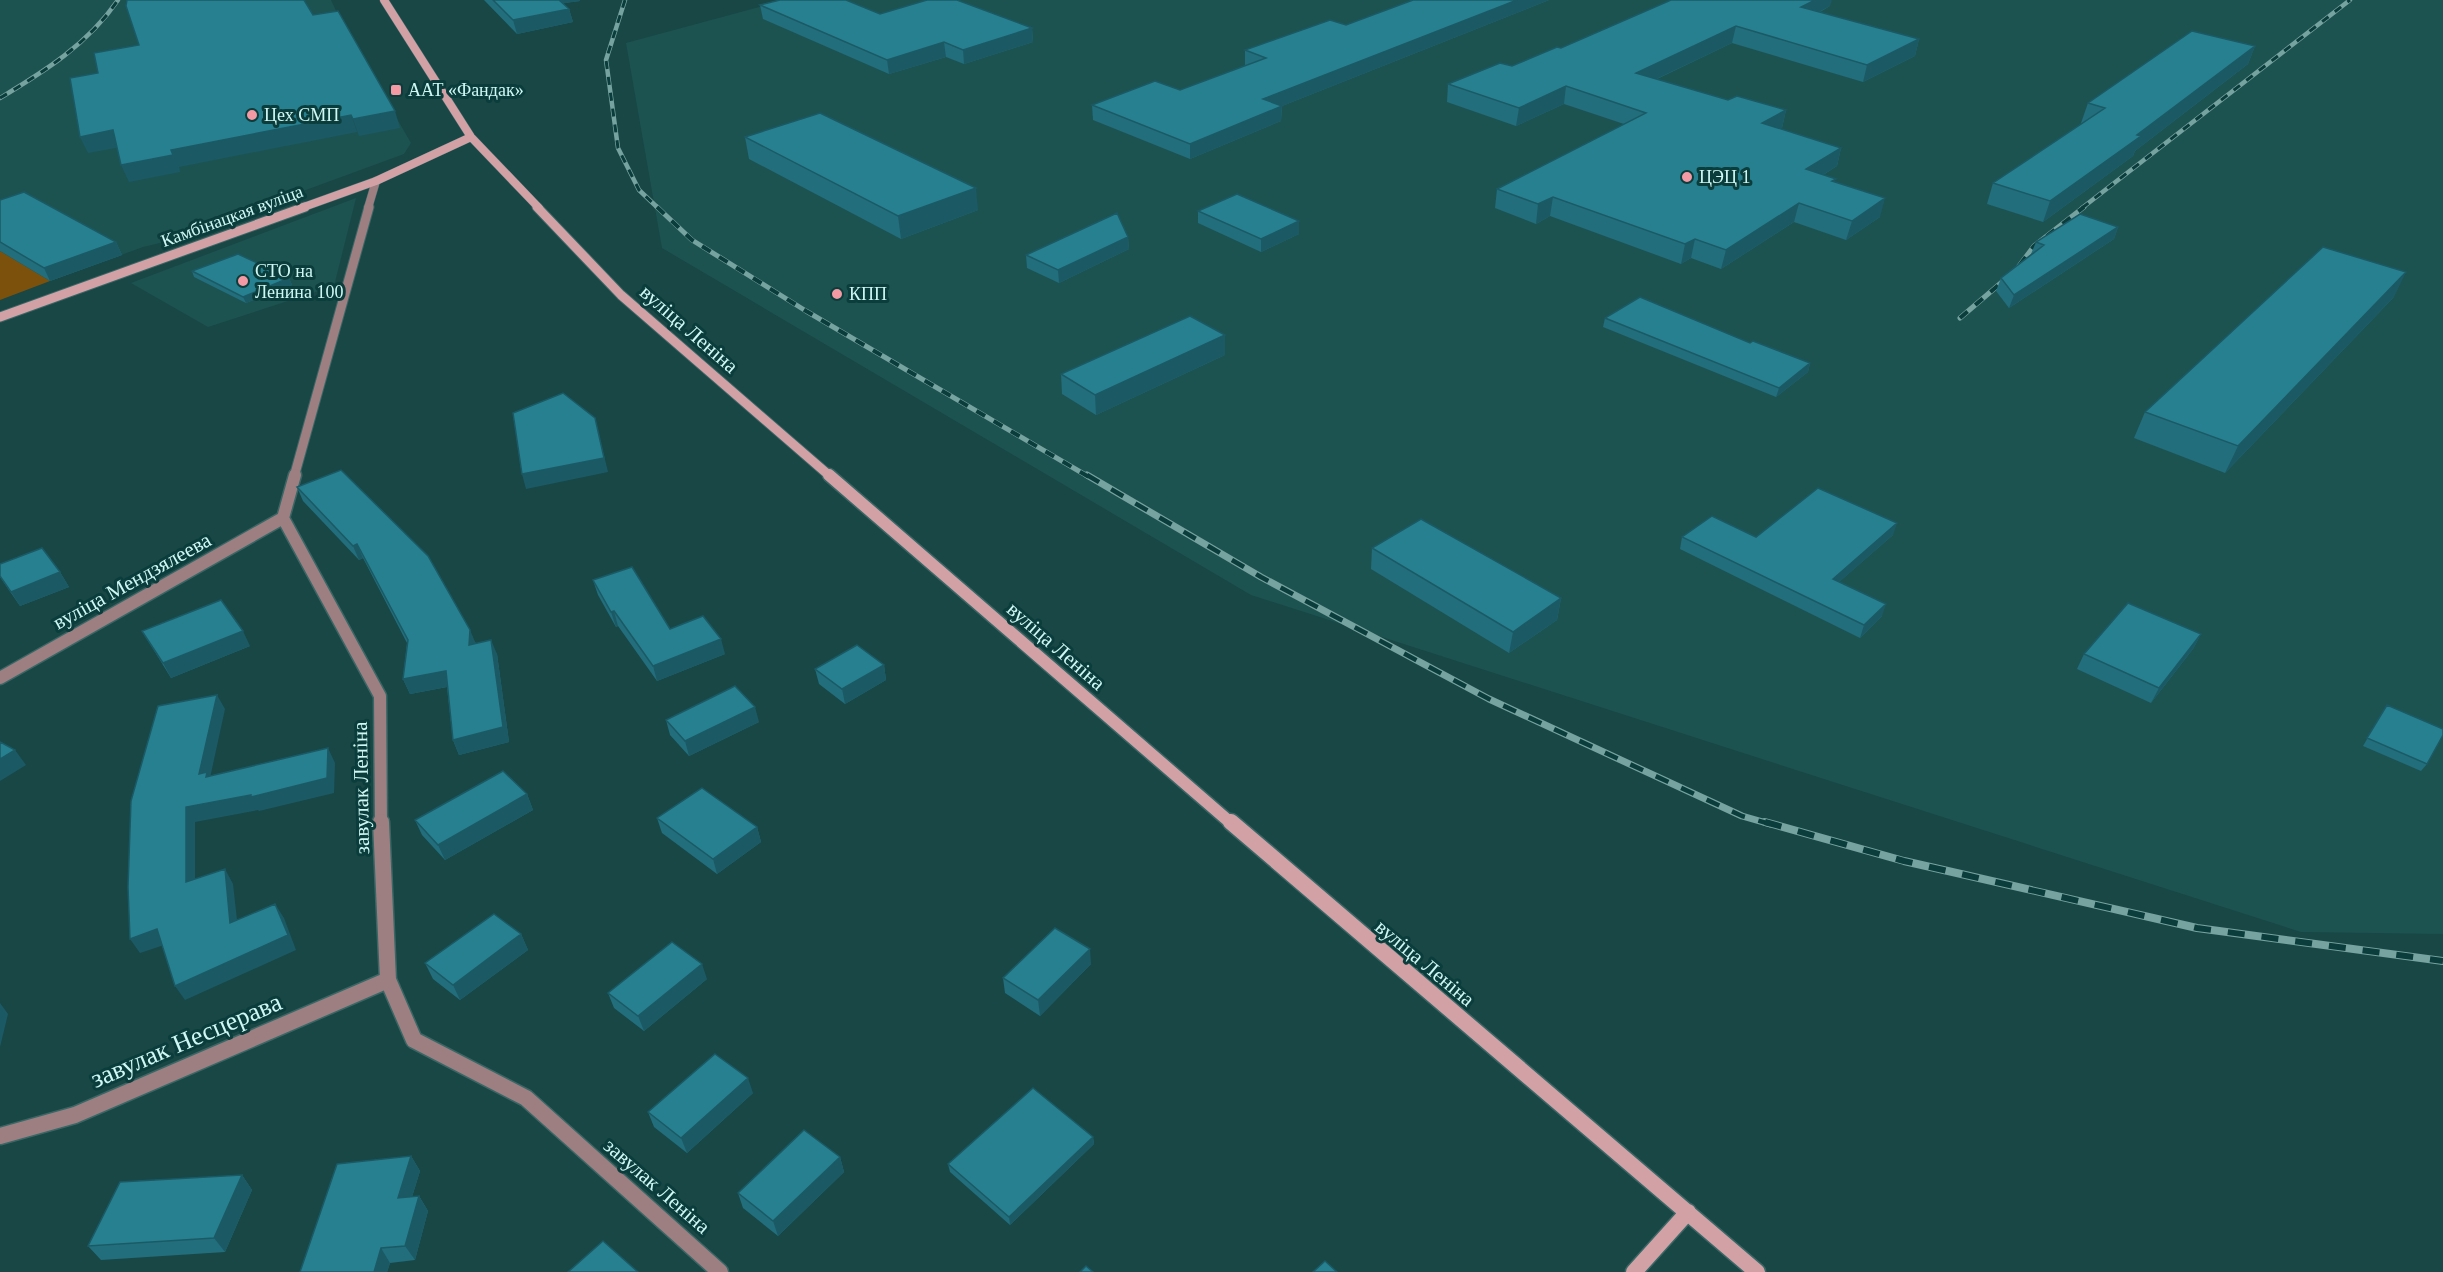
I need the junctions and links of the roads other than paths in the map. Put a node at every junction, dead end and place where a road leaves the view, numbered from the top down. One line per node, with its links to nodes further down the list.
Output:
1 (384, 0): 2 (main road, вуліца Леніна)
2 (471, 137): 3 (main road, Камбінацкая вуліца); 9 (main road, вуліца Леніна)
3 (376, 181): 4 (main road, Камбінацкая вуліца); 5 (street)
4 (0, 317)
5 (283, 518): 6 (street, вуліца Мендзялеева); 7 (street, завулак Леніна)
6 (0, 678)
7 (388, 980): 8 (street, завулак Несцерава); 10 (street, завулак Леніна)
8 (0, 1136)
9 (1688, 1212): 11 (main road); 12 (main road, вуліца Леніна)
10 (720, 1272)
11 (1634, 1272)
12 (1757, 1272)

